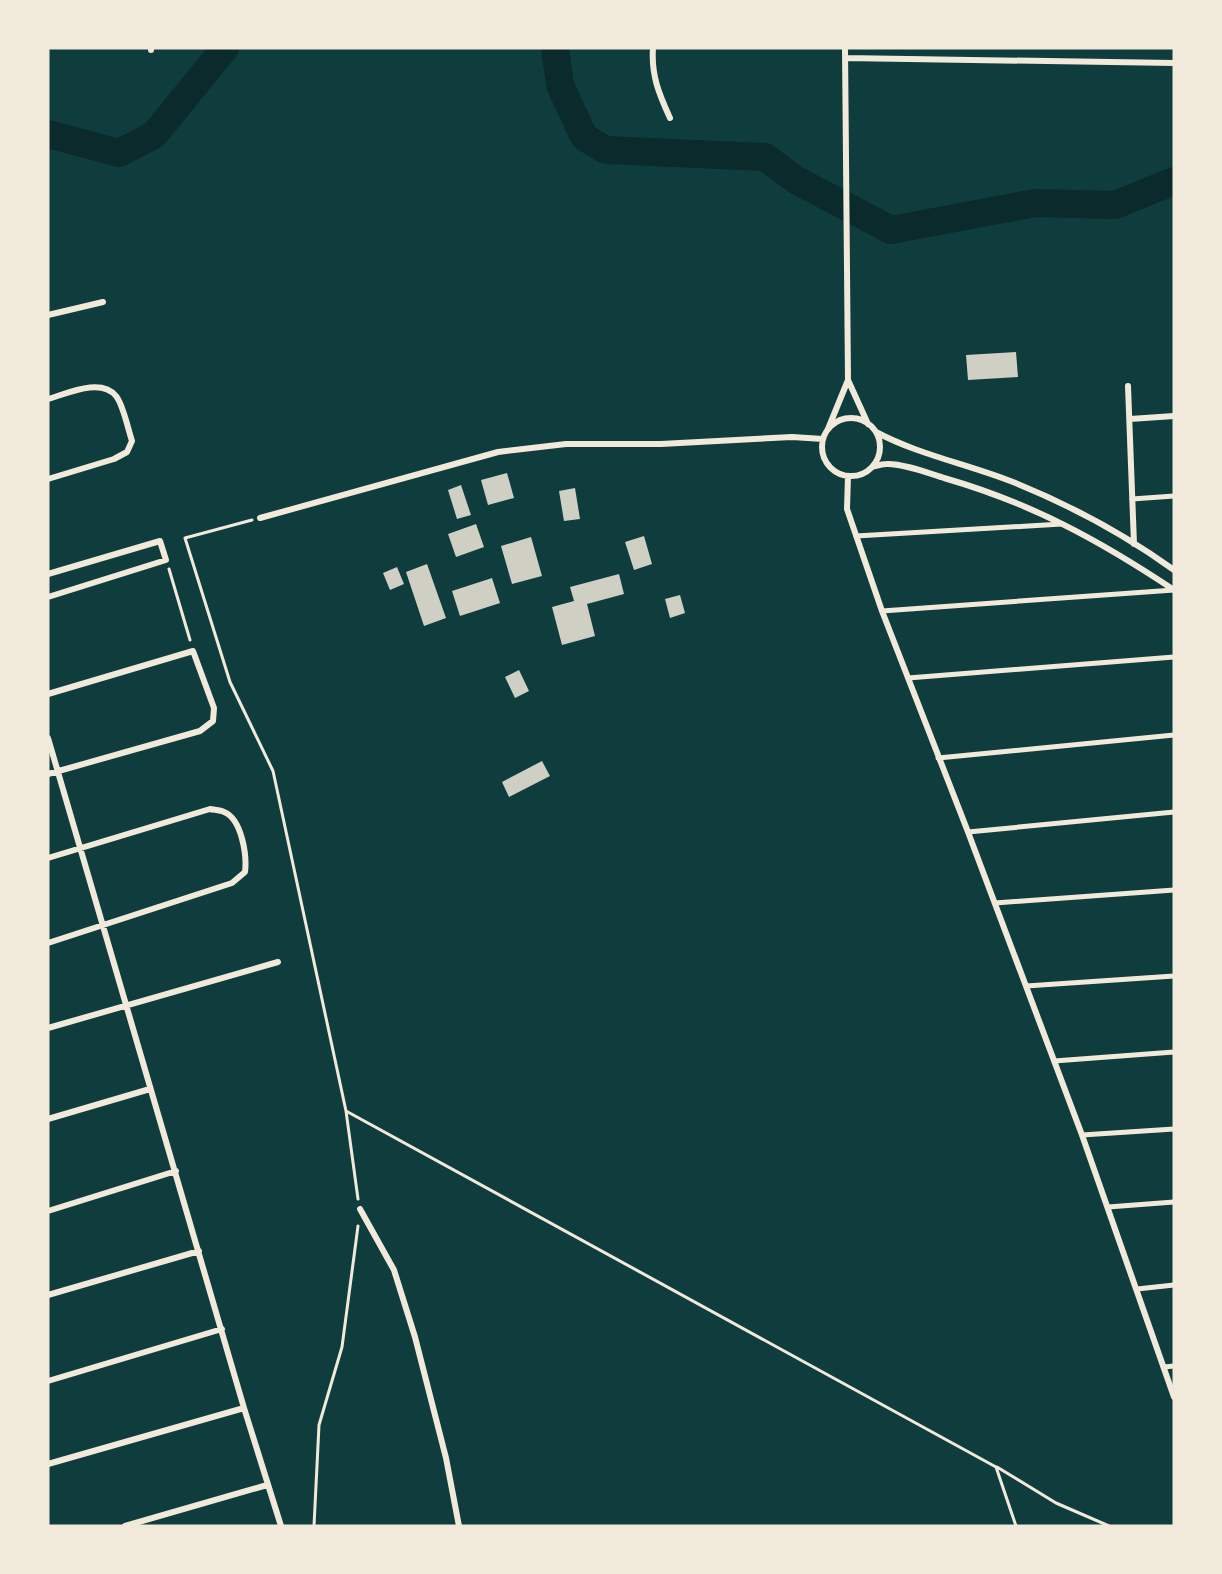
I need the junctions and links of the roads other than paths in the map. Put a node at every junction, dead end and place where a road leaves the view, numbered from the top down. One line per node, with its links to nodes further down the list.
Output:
1 (653, 48): 5 (street)
2 (845, 48): 3 (street)
3 (845, 58): 4 (street); 8 (street)
4 (1174, 63)
5 (670, 118)
6 (103, 302): 7 (street)
7 (48, 315)
8 (848, 380): 13 (street); 14 (street)
9 (1128, 386): 12 (street)
10 (48, 399): 19 (street)
11 (1174, 416): 12 (street)
12 (1130, 419): 21 (street)
13 (868, 424): 14 (street); 15 (street)
14 (828, 429): 16 (street)
15 (876, 432): 17 (street); 25 (street)
16 (823, 439): 18 (street); 22 (street)
17 (872, 467): 18 (street); 23 (street)
18 (848, 476): 24 (street)
19 (48, 479)
20 (1174, 496): 21 (street)
21 (1132, 499): 25 (street)
22 (260, 518)
23 (1064, 524): 24 (street); 28 (street)
24 (856, 536): 30 (street)
25 (1134, 544): 26 (street)
26 (1174, 570)
27 (48, 574): 29 (street)
28 (1174, 590): 30 (street)
29 (48, 597)
30 (882, 611): 32 (street)
31 (1174, 657): 32 (street)
32 (908, 678): 36 (street)
33 (48, 694): 37 (street)
34 (1174, 735): 36 (street)
35 (48, 738): 37 (street)
36 (938, 758): 40 (street)
37 (57, 771): 38 (street); 41 (street)
38 (48, 774)
39 (1174, 812): 40 (street)
40 (968, 832): 44 (street)
41 (81, 848): 42 (street); 45 (street); 45 (street)
42 (48, 858)
43 (1174, 890): 44 (street)
44 (995, 903): 49 (street)
45 (103, 926): 46 (street); 50 (street)
46 (48, 943)
47 (279, 963): 50 (street)
48 (1174, 976): 49 (street)
49 (1026, 986): 53 (street)
50 (126, 1005): 51 (street); 54 (street)
51 (48, 1028)
52 (1174, 1052): 53 (street)
53 (1054, 1061): 57 (street)
54 (150, 1089): 55 (street); 58 (street)
55 (48, 1119)
56 (1174, 1129): 57 (street)
57 (1082, 1135): 60 (street)
58 (176, 1171): 62 (street); 63 (street)
59 (1174, 1202): 60 (street)
60 (1108, 1207): 65 (street)
61 (360, 1209): 77 (street)
62 (48, 1211)
63 (199, 1251): 66 (street); 67 (street)
64 (1174, 1285): 65 (street)
65 (1137, 1288): 69 (street)
66 (48, 1295)
67 (222, 1329): 70 (street); 72 (street)
68 (1174, 1366): 69 (street)
69 (1164, 1367): 71 (street)
70 (48, 1381)
71 (1174, 1397)
72 (244, 1408): 73 (street); 74 (street)
73 (48, 1464)
74 (267, 1485): 75 (street); 76 (street)
75 (125, 1526)
76 (280, 1526)
77 (459, 1526)

